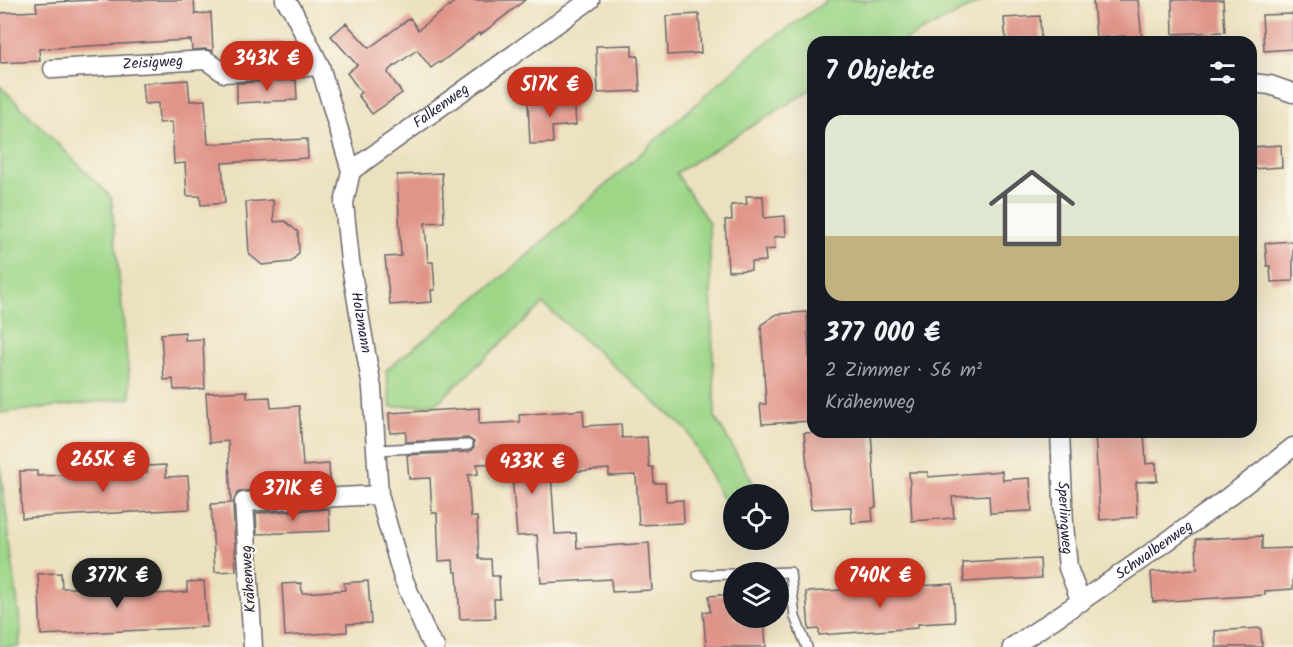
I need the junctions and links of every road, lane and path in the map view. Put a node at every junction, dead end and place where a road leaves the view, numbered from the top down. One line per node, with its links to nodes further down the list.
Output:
1 (285, 0): 3 (street, Holzmann)
2 (590, 0): 7 (street, Falkenweg)
3 (320, 66): 4 (street, Zeisigweg); 7 (street, Holzmann)
4 (53, 69)
5 (1257, 84): 6 (street)
6 (1293, 93)
7 (351, 171): 11 (street, Holzmann)
8 (1060, 438): 16 (street, Sperlingweg)
9 (468, 445): 11 (lane)
10 (1293, 447): 16 (street, Schwalbenweg)
11 (377, 450): 12 (street, Holzmann)
12 (379, 495): 17 (street, Krähenweg); 18 (street, Holzmann)
13 (789, 572): 19 (lane)
14 (723, 574): 15 (lane)
15 (698, 575)
16 (1080, 602): 20 (street, Schwalbenweg)
17 (254, 647)
18 (435, 647)
19 (807, 647)
20 (1012, 647)

